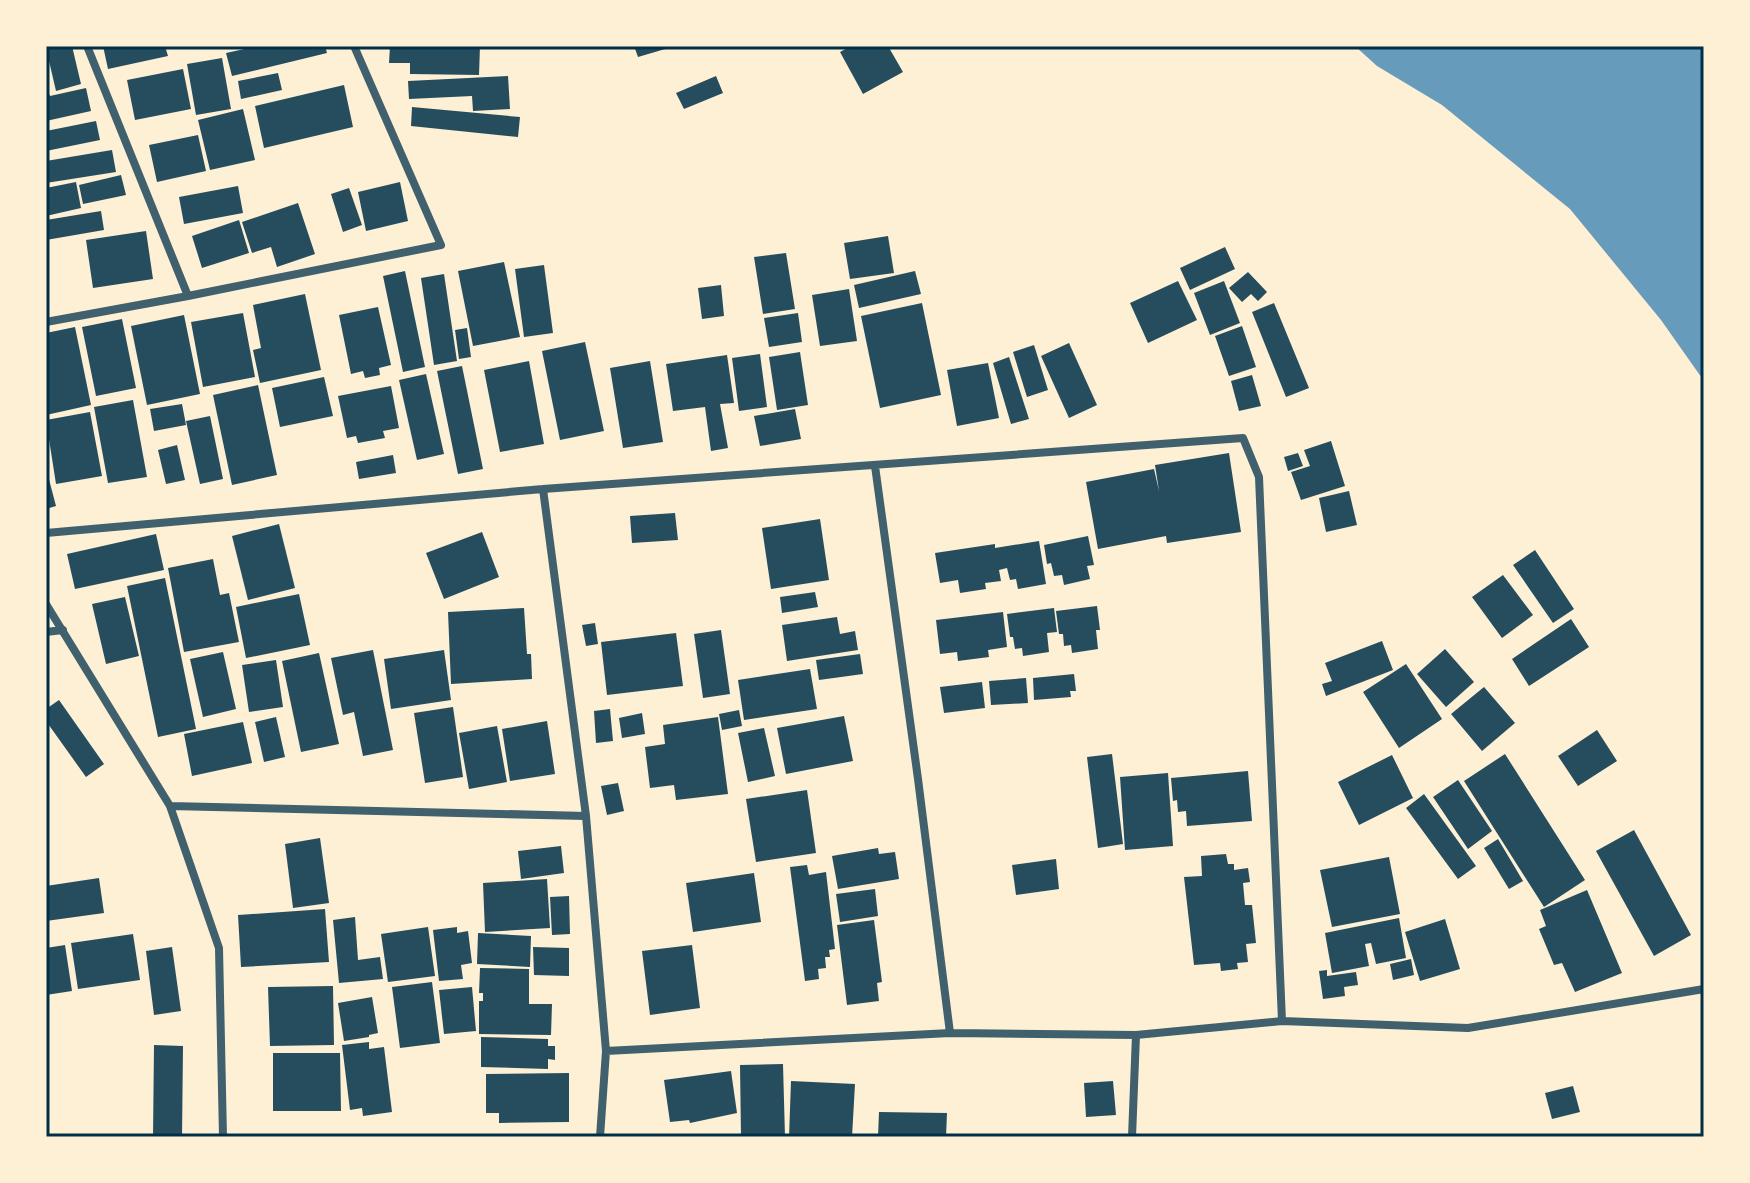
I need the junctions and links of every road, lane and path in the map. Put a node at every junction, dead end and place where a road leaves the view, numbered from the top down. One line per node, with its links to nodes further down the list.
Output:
1 (87, 46): 3 (street)
2 (354, 46): 3 (street)
3 (188, 296): 4 (street)
4 (46, 322)
5 (875, 466): 6 (street); 14 (street); 15 (street)
6 (543, 489): 7 (street); 12 (street)
7 (46, 533)
8 (46, 604): 9 (street)
9 (63, 630): 10 (street); 11 (street)
10 (46, 632)
11 (170, 806): 12 (street); 18 (street)
12 (586, 816): 17 (street)
13 (1704, 989): 14 (street)
14 (1282, 1021): 16 (street)
15 (950, 1033): 16 (street); 17 (street)
16 (1136, 1035): 20 (street)
17 (606, 1051): 19 (street)
18 (223, 1137)
19 (600, 1137)
20 (1132, 1137)

